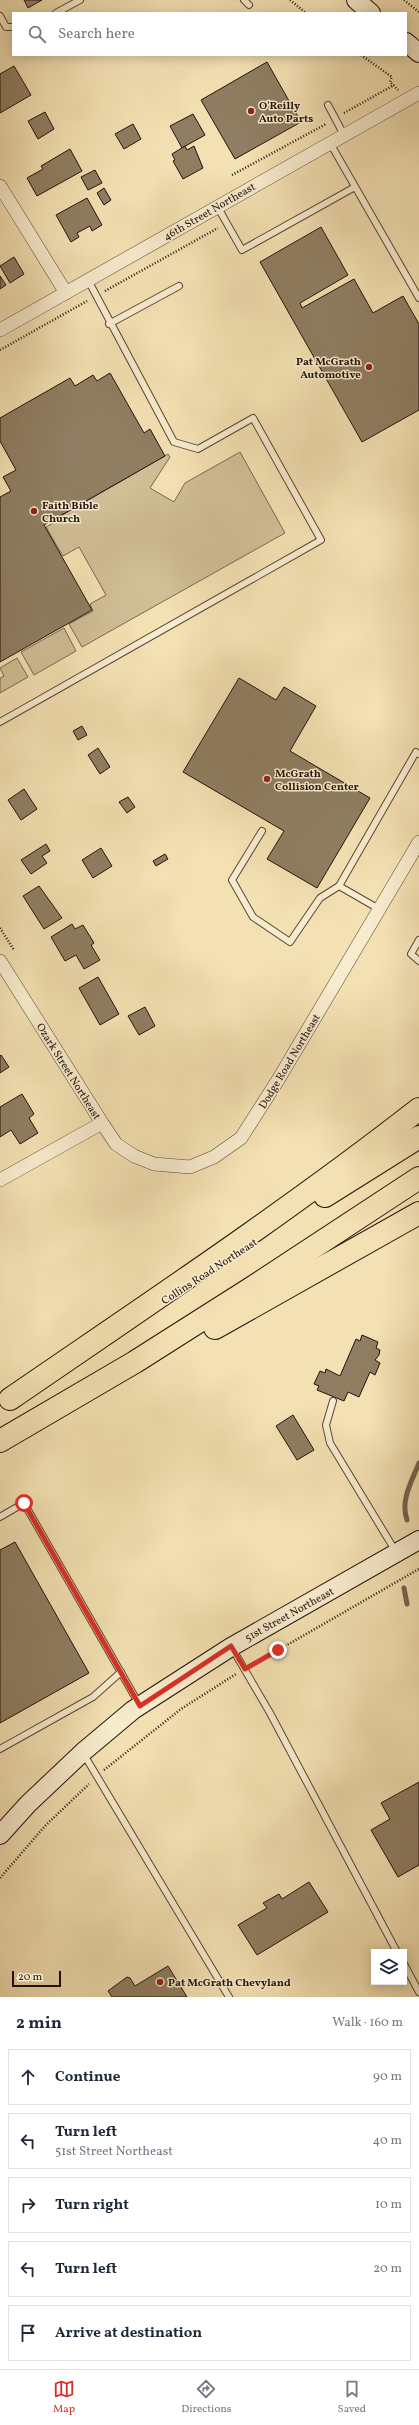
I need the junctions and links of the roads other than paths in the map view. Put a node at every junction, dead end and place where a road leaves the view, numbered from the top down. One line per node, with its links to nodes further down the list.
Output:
1 (80, 0): 5 (lane)
2 (244, 0): 4 (lane)
3 (356, 0): 6 (street)
4 (249, 5)
5 (58, 12)
6 (371, 12)
7 (0, 16): 8 (lane)
8 (12, 27)
9 (407, 43): 10 (street)
10 (419, 53)
11 (419, 93): 13 (street, 46th Street Northeast)
12 (328, 105): 13 (lane)
13 (344, 135): 14 (street, 46th Street Northeast)
14 (330, 142): 16 (lane); 17 (street, 46th Street Northeast)
15 (0, 186): 20 (street)
16 (355, 187): 17 (lane); 21 (lane)
17 (217, 206): 18 (street, 46th Street Northeast)
18 (88, 280): 20 (street, 46th Street Northeast); 22 (lane)
19 (179, 286): 22 (lane)
20 (66, 293): 23 (street, 46th Street Northeast)
21 (419, 298)
22 (109, 324): 24 (lane)
23 (0, 330)
24 (0, 722)
25 (419, 754): 28 (lane)
26 (262, 831): 28 (lane)
27 (419, 842): 29 (street, Dodge Road Northeast)
28 (339, 886): 29 (lane)
29 (380, 910): 34 (street, Dodge Road Northeast)
30 (419, 940): 32 (lane)
31 (0, 961): 34 (street, Ozark Street Northeast)
32 (419, 961)
33 (419, 1110): 41 (highway)
34 (102, 1123): 37 (street, Ozark Street Northeast)
35 (419, 1137): 41 (highway, Collins Road Northeast)
36 (419, 1178): 39 (highway)
37 (0, 1180)
38 (419, 1213): 39 (highway)
39 (135, 1362): 42 (highway)
40 (333, 1401): 45 (lane)
41 (5, 1402)
42 (0, 1441)
43 (0, 1517): 47 (lane)
44 (419, 1540): 45 (street, 51st Street Northeast)
45 (397, 1553): 46 (street, 51st Street Northeast)
46 (231, 1646): 48 (street, 51st Street Northeast); 52 (lane)
47 (121, 1672): 48 (lane); 49 (lane)
48 (140, 1706): 50 (street, 51st Street Northeast)
49 (0, 1750)
50 (83, 1752): 51 (street, 51st Street Northeast); 55 (lane)
51 (0, 1835)
52 (396, 1949)
53 (407, 1970): 54 (lane)
54 (419, 1992)
55 (229, 1997)

